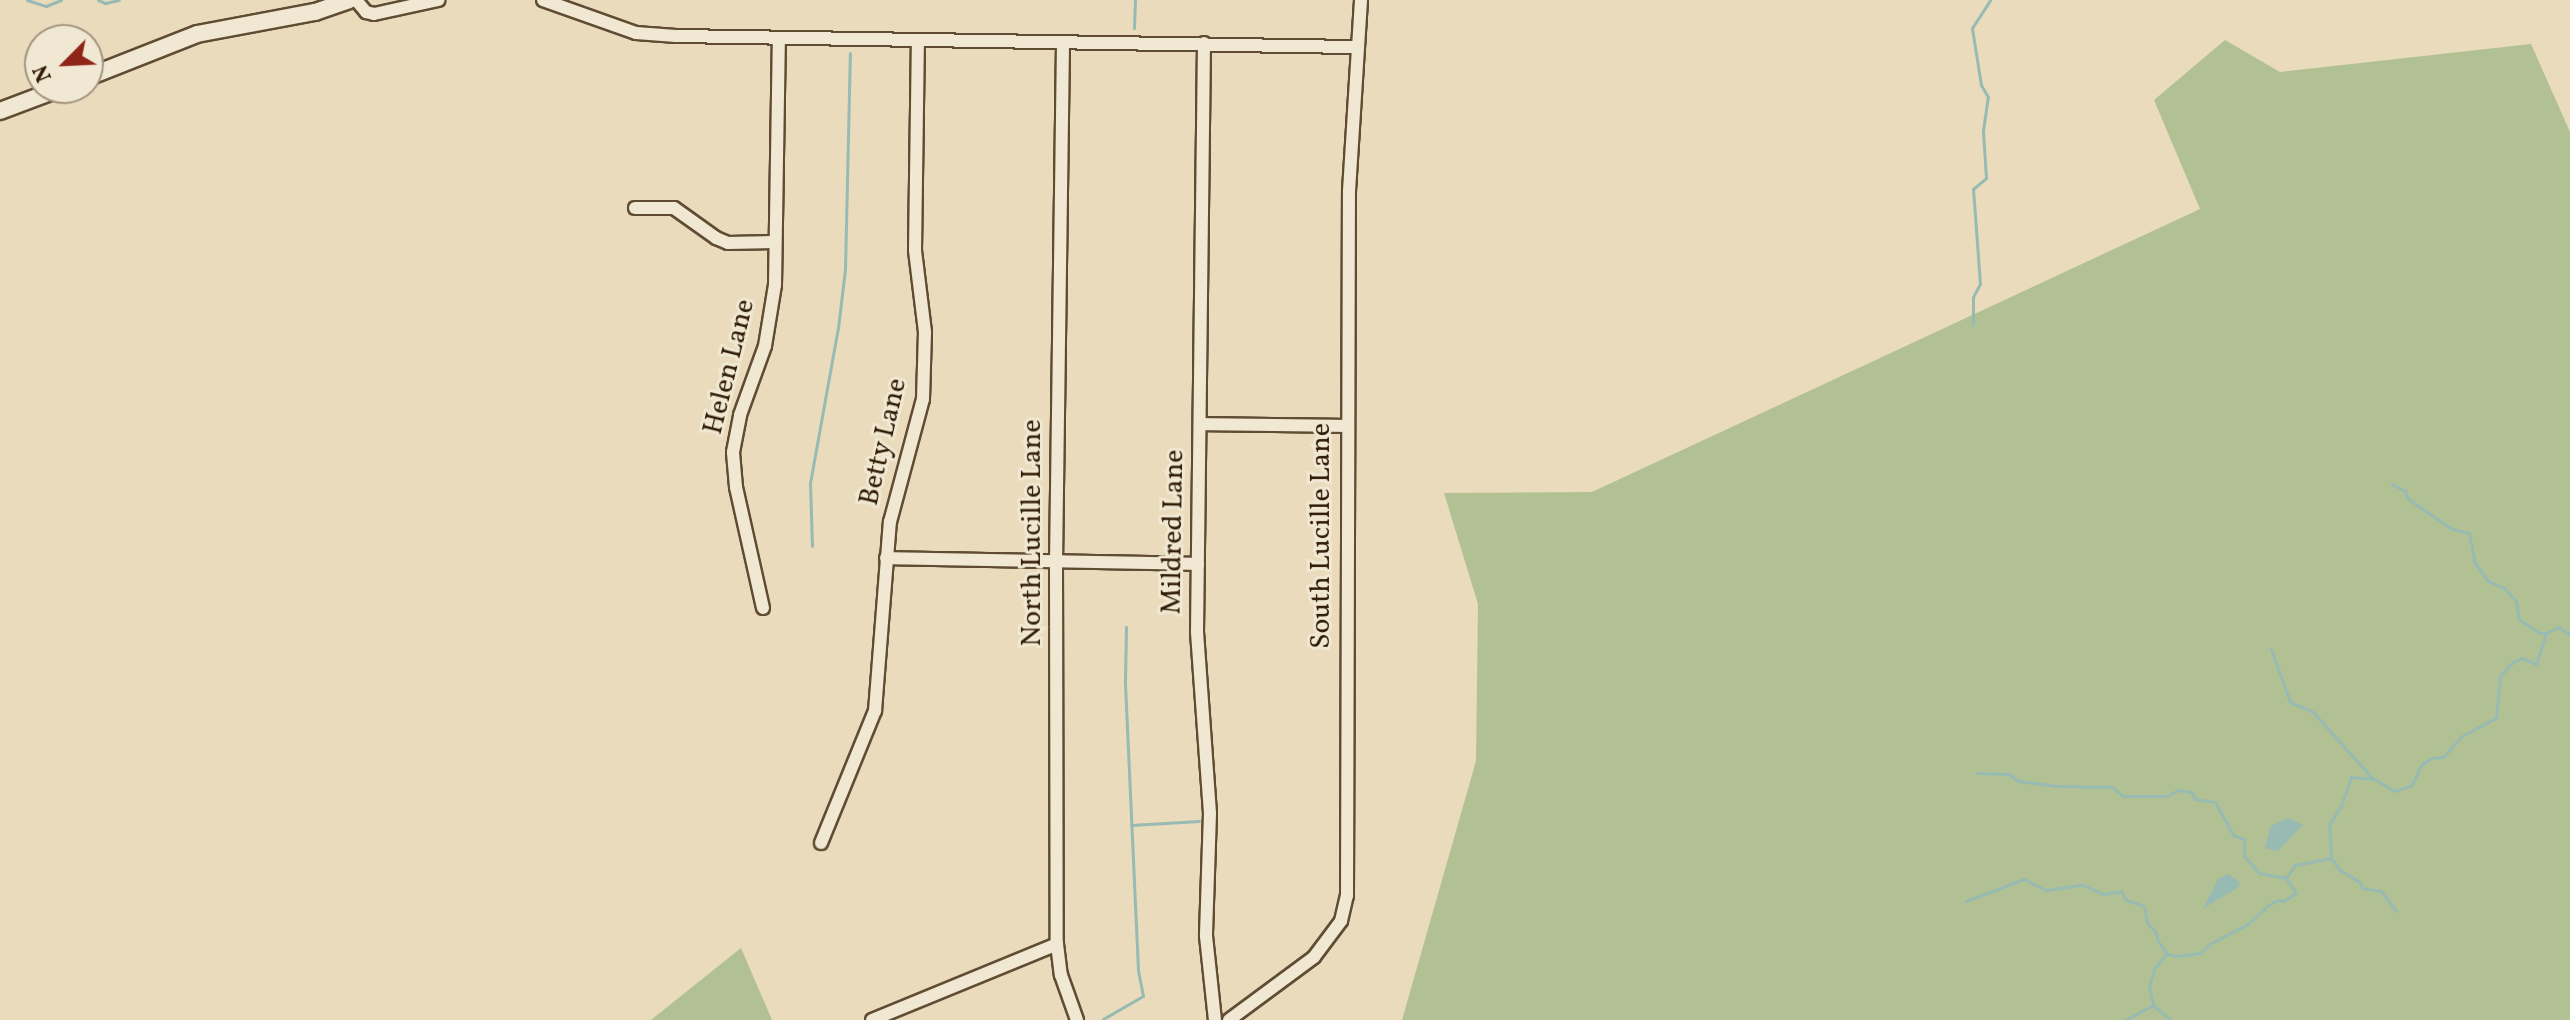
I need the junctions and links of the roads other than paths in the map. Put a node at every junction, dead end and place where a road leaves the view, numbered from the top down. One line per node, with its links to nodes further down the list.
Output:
1 (349, 0): 11 (street)
2 (356, 0): 3 (street)
3 (438, 0)
4 (543, 0): 6 (street)
5 (1361, 0): 10 (street, South Lucille Lane)
6 (779, 39): 7 (street); 15 (street, Helen Lane)
7 (918, 40): 8 (street); 18 (street, Betty Lane)
8 (1063, 43): 9 (street); 19 (street, North Lucille Lane)
9 (1204, 43): 10 (street); 16 (street, Mildred Lane)
10 (1357, 47): 17 (street, South Lucille Lane)
11 (104, 71)
12 (24, 102): 13 (street)
13 (0, 111)
14 (635, 208): 15 (street)
15 (775, 242): 21 (street, Helen Lane)
16 (1200, 424): 17 (street); 20 (street, Mildred Lane)
17 (1346, 426): 27 (street, South Lucille Lane)
18 (886, 558): 19 (street); 22 (street, Betty Lane)
19 (1056, 561): 20 (street); 23 (street, North Lucille Lane)
20 (1198, 564): 26 (street, Mildred Lane)
21 (763, 608)
22 (821, 843)
23 (1057, 944): 24 (street); 25 (street, North Lucille Lane)
24 (872, 1020)
25 (1077, 1020)
26 (1215, 1020)
27 (1229, 1020)

